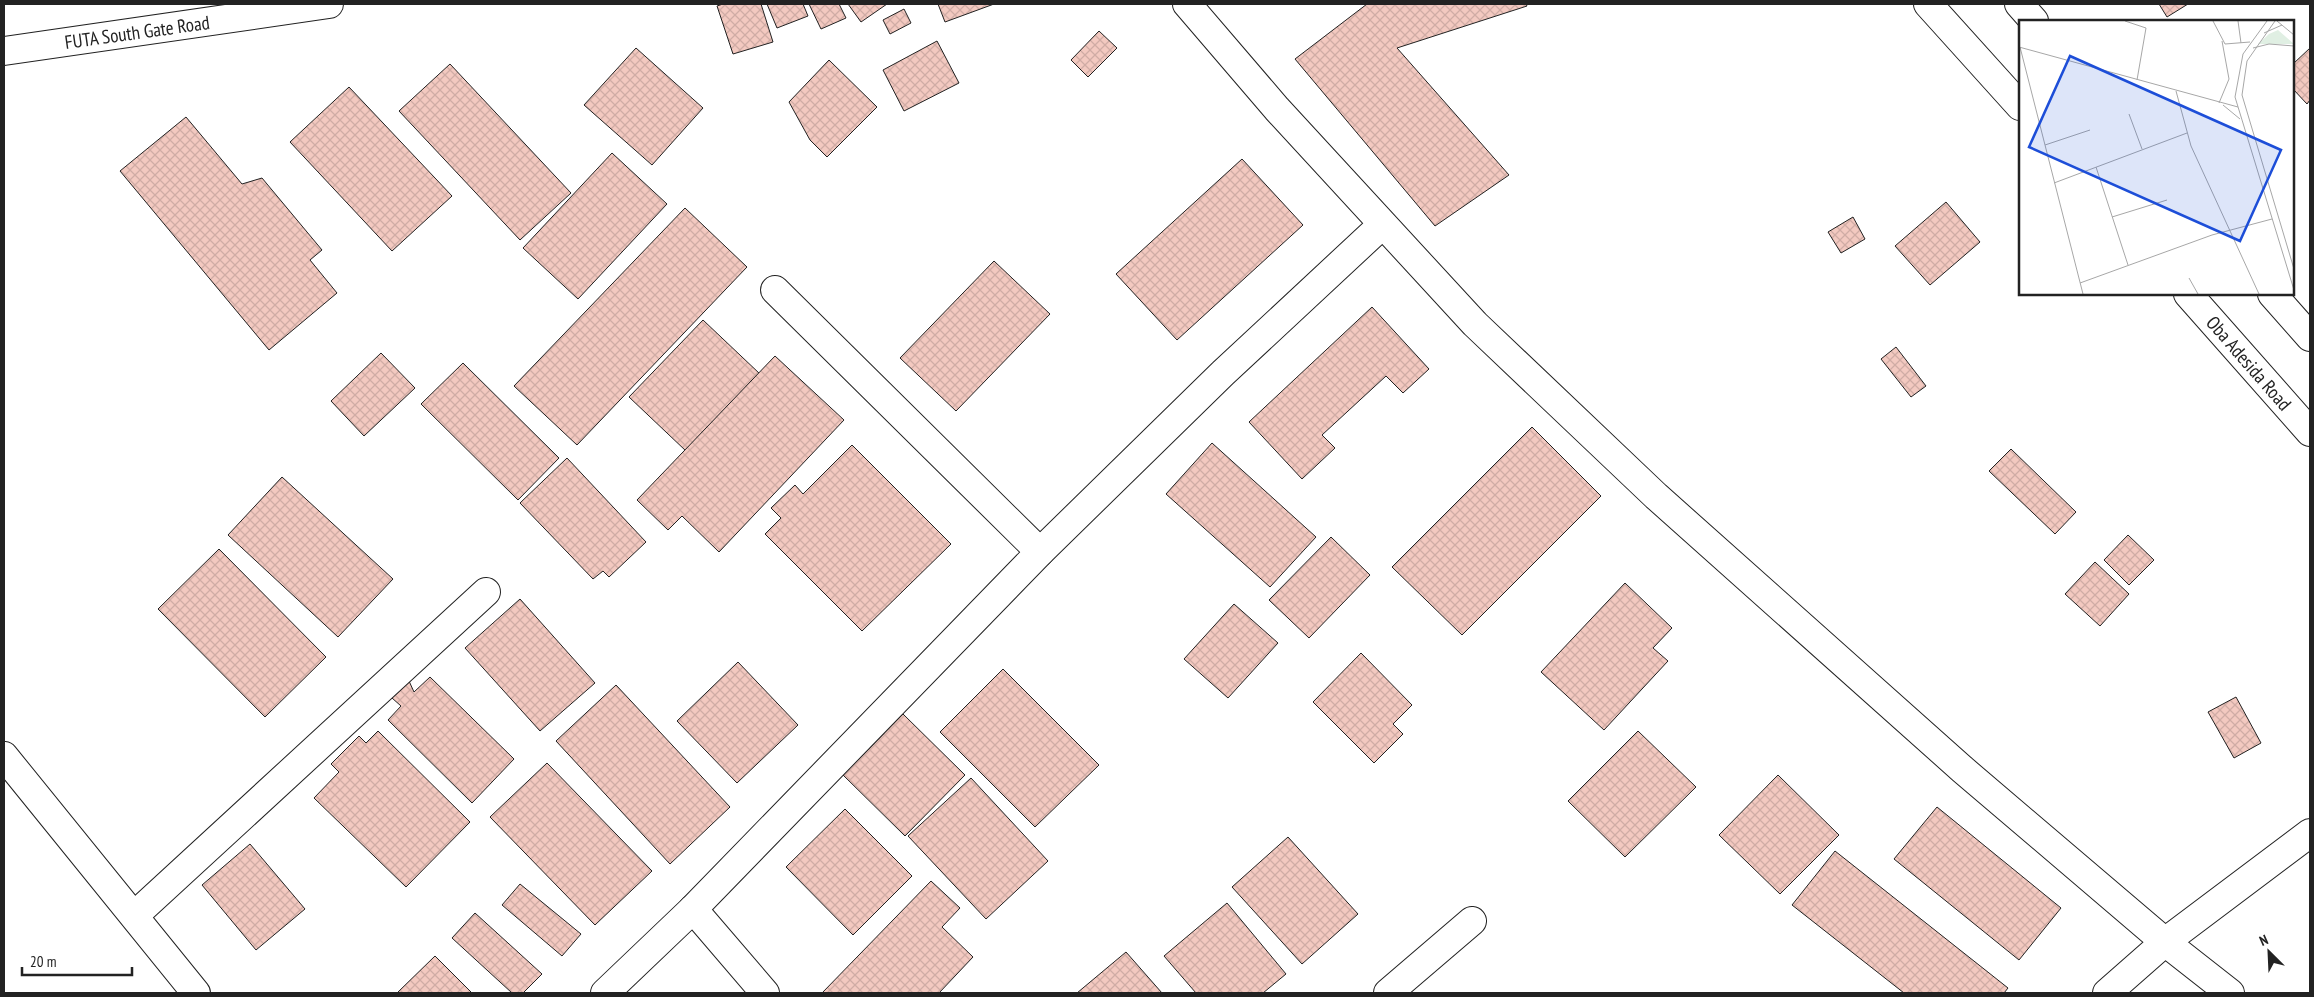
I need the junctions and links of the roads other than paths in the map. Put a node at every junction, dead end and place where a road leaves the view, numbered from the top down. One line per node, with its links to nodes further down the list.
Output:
1 (329, 4): 6 (street, FUTA South Gate Road)
2 (1188, 4): 8 (street)
3 (1928, 4): 7 (street)
4 (2018, 4): 5 (street)
5 (2033, 20)
6 (4, 51)
7 (2019, 105)
8 (1382, 225): 14 (street); 21 (street)
9 (775, 290): 14 (street)
10 (2189, 295): 13 (street, Oba Adesida Road)
11 (2273, 295): 12 (street)
12 (2310, 337)
13 (2310, 432)
14 (1040, 552): 18 (street)
15 (486, 592): 19 (street)
16 (4, 756): 19 (street)
17 (2310, 833): 21 (street)
18 (693, 909): 23 (street); 24 (street)
19 (135, 915): 22 (street)
20 (1472, 921): 25 (street)
21 (2165, 942): 26 (street); 27 (street)
22 (196, 993)
23 (606, 993)
24 (764, 993)
25 (1388, 993)
26 (2106, 993)
27 (2230, 993)

